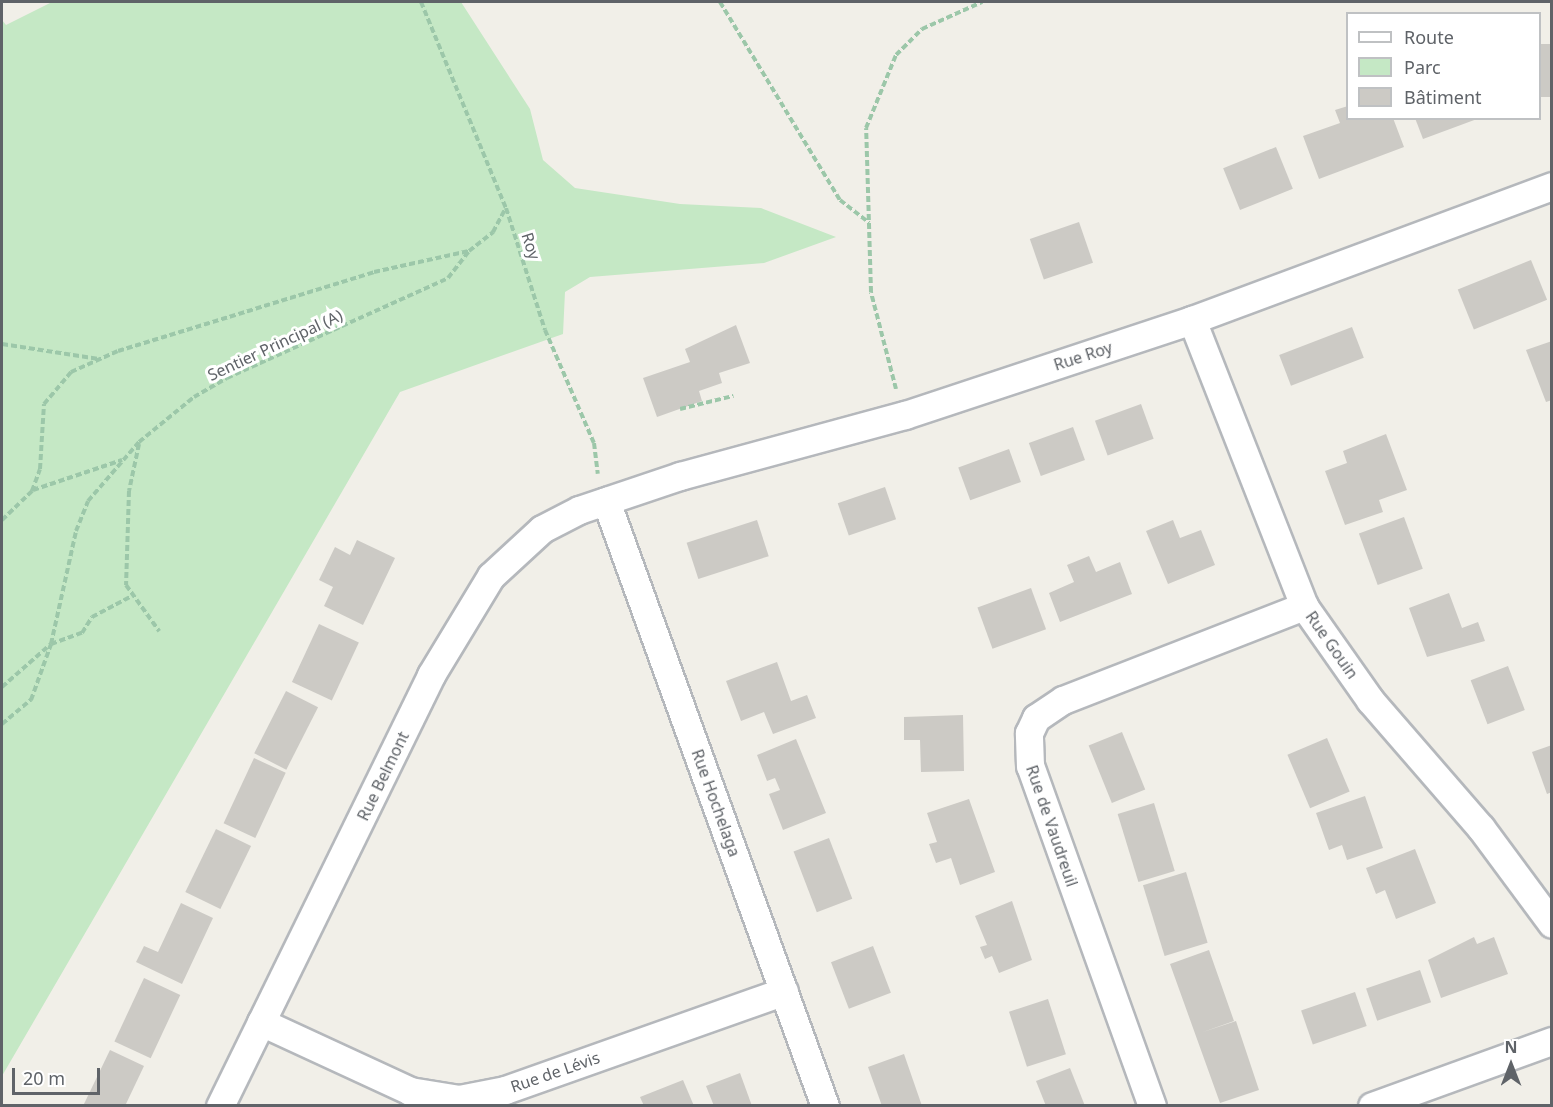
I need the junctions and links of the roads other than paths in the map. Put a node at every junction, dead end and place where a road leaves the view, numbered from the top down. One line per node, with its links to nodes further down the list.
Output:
1 (1551, 186): 2 (street, Rue Roy)
2 (1192, 320): 3 (street, Rue Roy); 4 (street, Rue Gouin)
3 (606, 501): 6 (street, Rue Hochelaga); 7 (street, Rue Belmont)
4 (1304, 606): 5 (street, Rue Gouin); 11 (street, Rue de Vaudreuil)
5 (1551, 924)
6 (784, 991): 7 (street, Rue de Lévis); 10 (street, Rue Hochelaga)
7 (261, 1022): 9 (street, Rue Belmont)
8 (1551, 1041): 12 (street)
9 (220, 1106)
10 (825, 1106)
11 (1152, 1106)
12 (1372, 1106)

